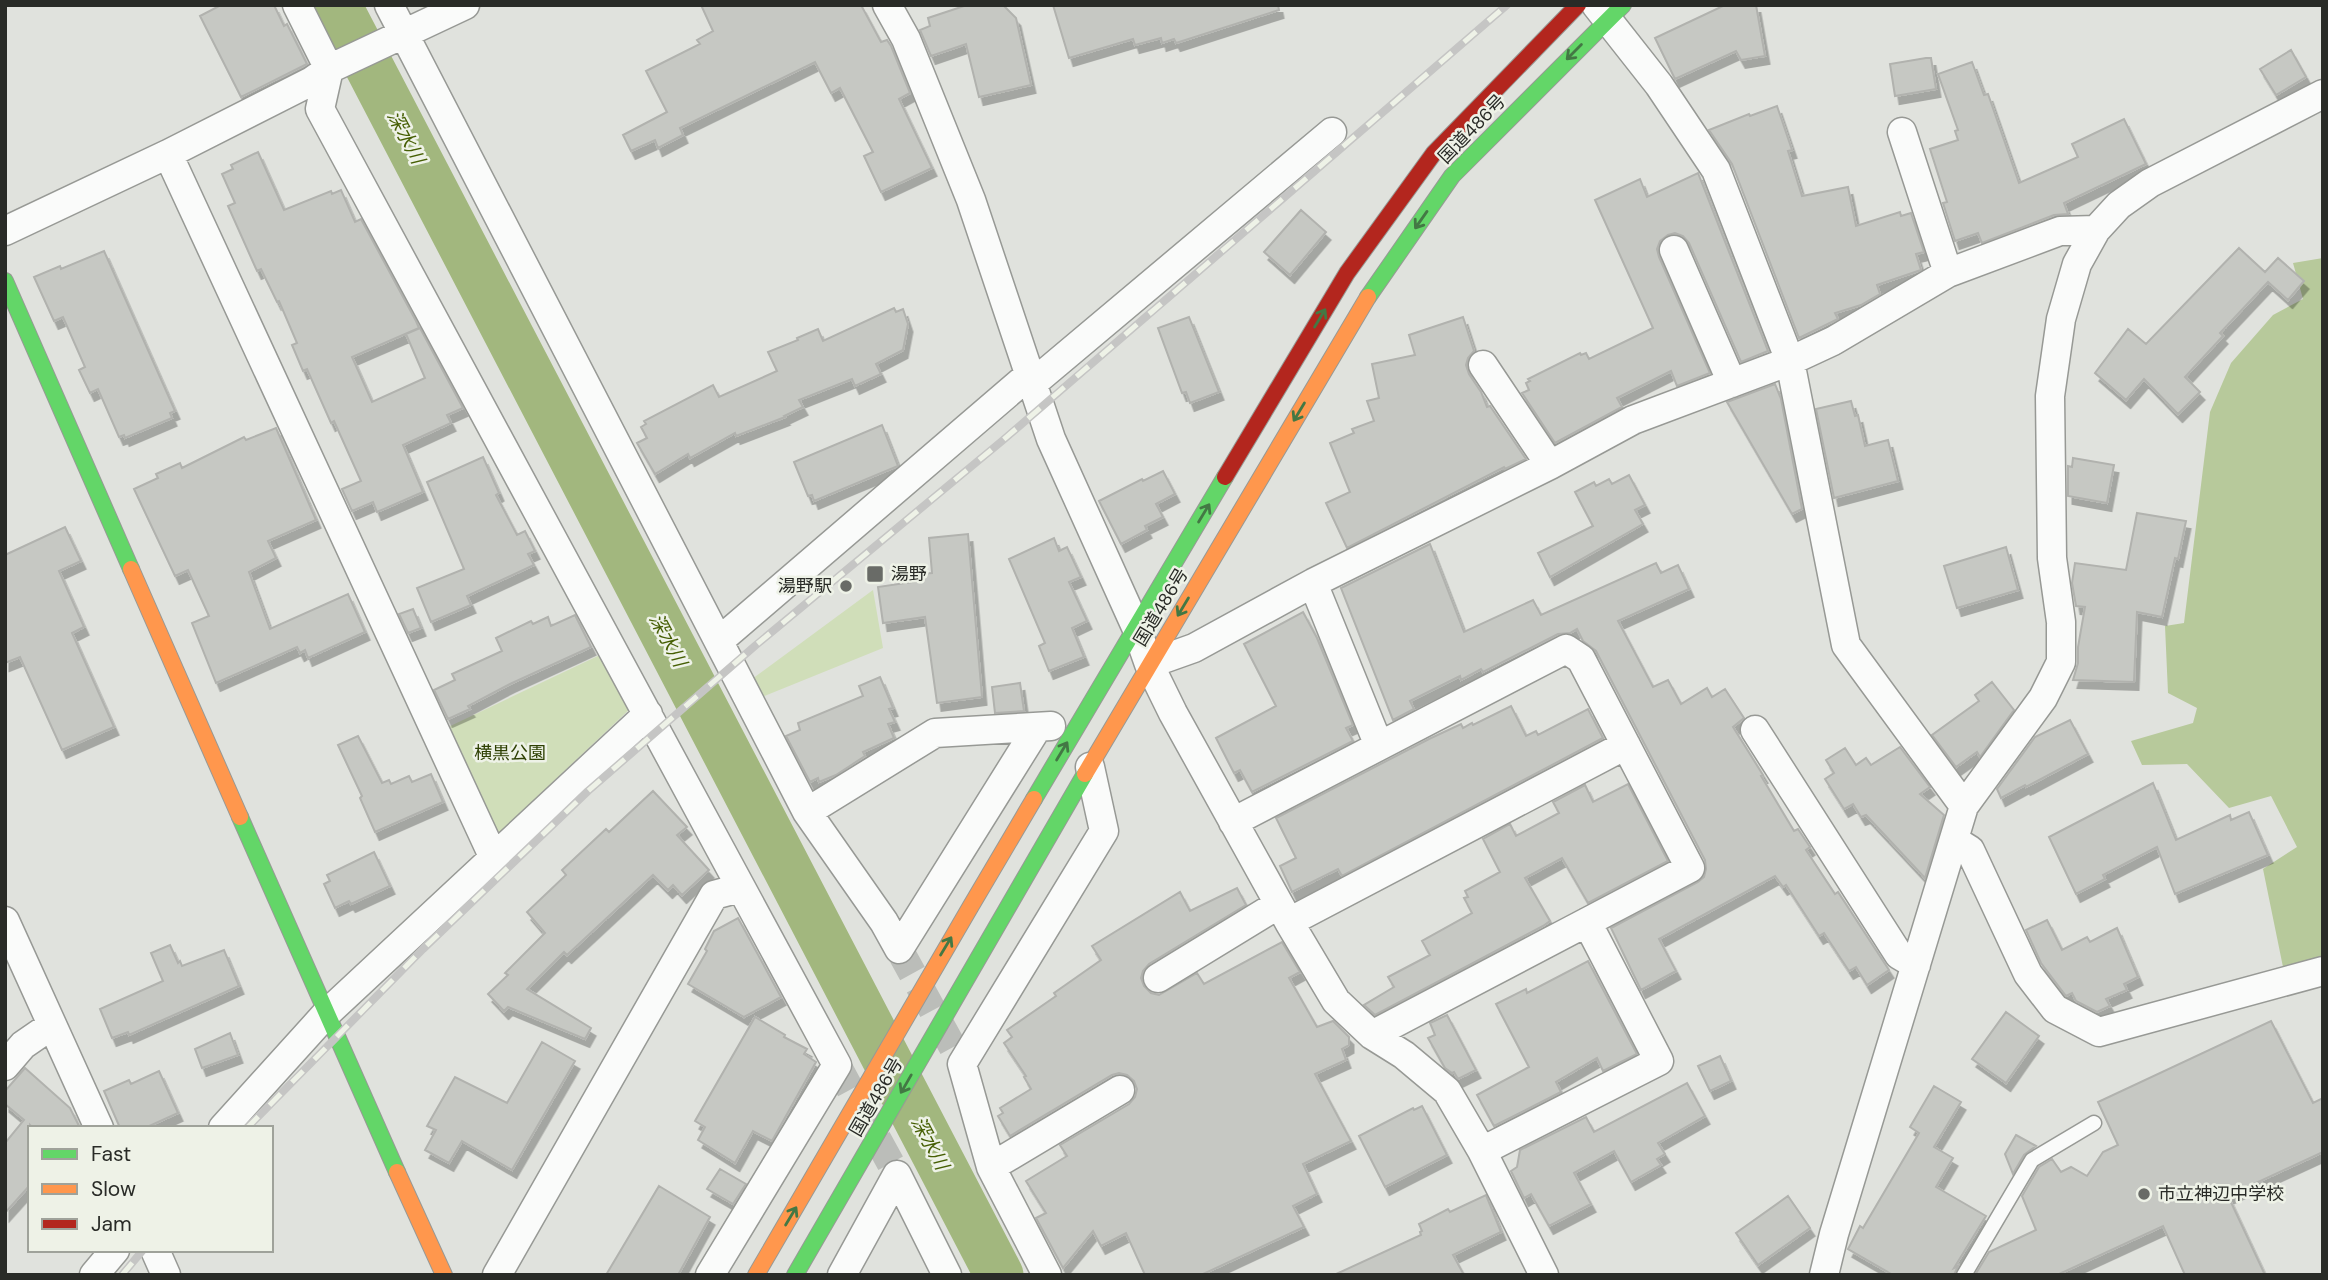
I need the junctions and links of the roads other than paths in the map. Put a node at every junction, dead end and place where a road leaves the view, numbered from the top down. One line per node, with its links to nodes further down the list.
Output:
1 (297, 5): 8 (street)
2 (389, 5): 7 (street)
3 (465, 5): 7 (street)
4 (887, 5): 20 (street)
5 (1578, 5): 24 (main road, 国道486号, one-way to 5)
6 (1609, 10): 18 (street); 26 (main road, 国道486号, one-way to 26)
7 (404, 32): 8 (street); 25 (street)
8 (329, 68): 12 (street); 27 (street)
9 (2323, 94): 13 (street)
10 (1332, 132): 20 (street)
11 (1902, 132): 16 (street)
12 (167, 154): 14 (street); 38 (street)
13 (2096, 230): 16 (street); 34 (street)
14 (5, 231)
15 (1674, 250): 21 (street)
16 (1948, 273): 18 (street)
17 (5, 281): 46 (main road)
18 (1790, 361): 21 (street); 34 (street)
19 (1483, 365): 22 (street)
20 (1031, 380): 24 (street); 25 (street)
21 (1732, 383): 22 (street)
22 (1550, 465): 23 (street)
23 (1313, 583): 26 (street); 32 (street)
24 (1136, 627): 26 (street); 28 (main road, 国道486号)
25 (719, 641): 35 (street)
26 (1149, 664): 33 (main road, 国道486号); 36 (street)
27 (648, 714): 38 (street); 39 (street)
28 (1080, 721): 29 (street); 63 (main road, 国道486号, one-way to 28)
29 (1037, 728): 35 (street); 35 (street)
30 (1755, 730): 43 (street)
31 (1626, 745): 32 (street); 40 (street); 41 (street)
32 (1379, 746): 36 (street)
33 (1090, 767): 55 (street); 64 (main road, 国道486号, one-way to 64)
34 (1964, 806): 37 (street)
35 (807, 812)
36 (1233, 822): 40 (street)
37 (1954, 839): 43 (street); 44 (street)
38 (494, 856): 46 (street)
39 (740, 888): 61 (street); 62 (street)
40 (1284, 913): 45 (street); 48 (street)
41 (1587, 922): 48 (street); 54 (street)
42 (6, 926): 47 (street)
43 (1916, 965): 69 (street)
44 (2320, 977)
45 (1158, 978)
46 (326, 1014): 53 (street); 60 (main road)
47 (52, 1025): 49 (street); 52 (street)
48 (1371, 1035): 54 (street)
49 (5, 1066)
50 (1120, 1090): 55 (street)
51 (2094, 1123): 70 (lane)
52 (98, 1126)
53 (225, 1126)
54 (1482, 1150): 68 (street)
55 (991, 1167): 67 (street)
56 (113, 1252): 58 (street)
57 (156, 1252): 59 (street)
58 (94, 1275)
59 (166, 1275)
60 (444, 1275)
61 (497, 1275)
62 (710, 1275)
63 (756, 1275)
64 (795, 1275)
65 (842, 1275): 66 (street)
66 (947, 1275)
67 (1047, 1275)
68 (1544, 1275)
69 (1825, 1275)
70 (1964, 1275)

